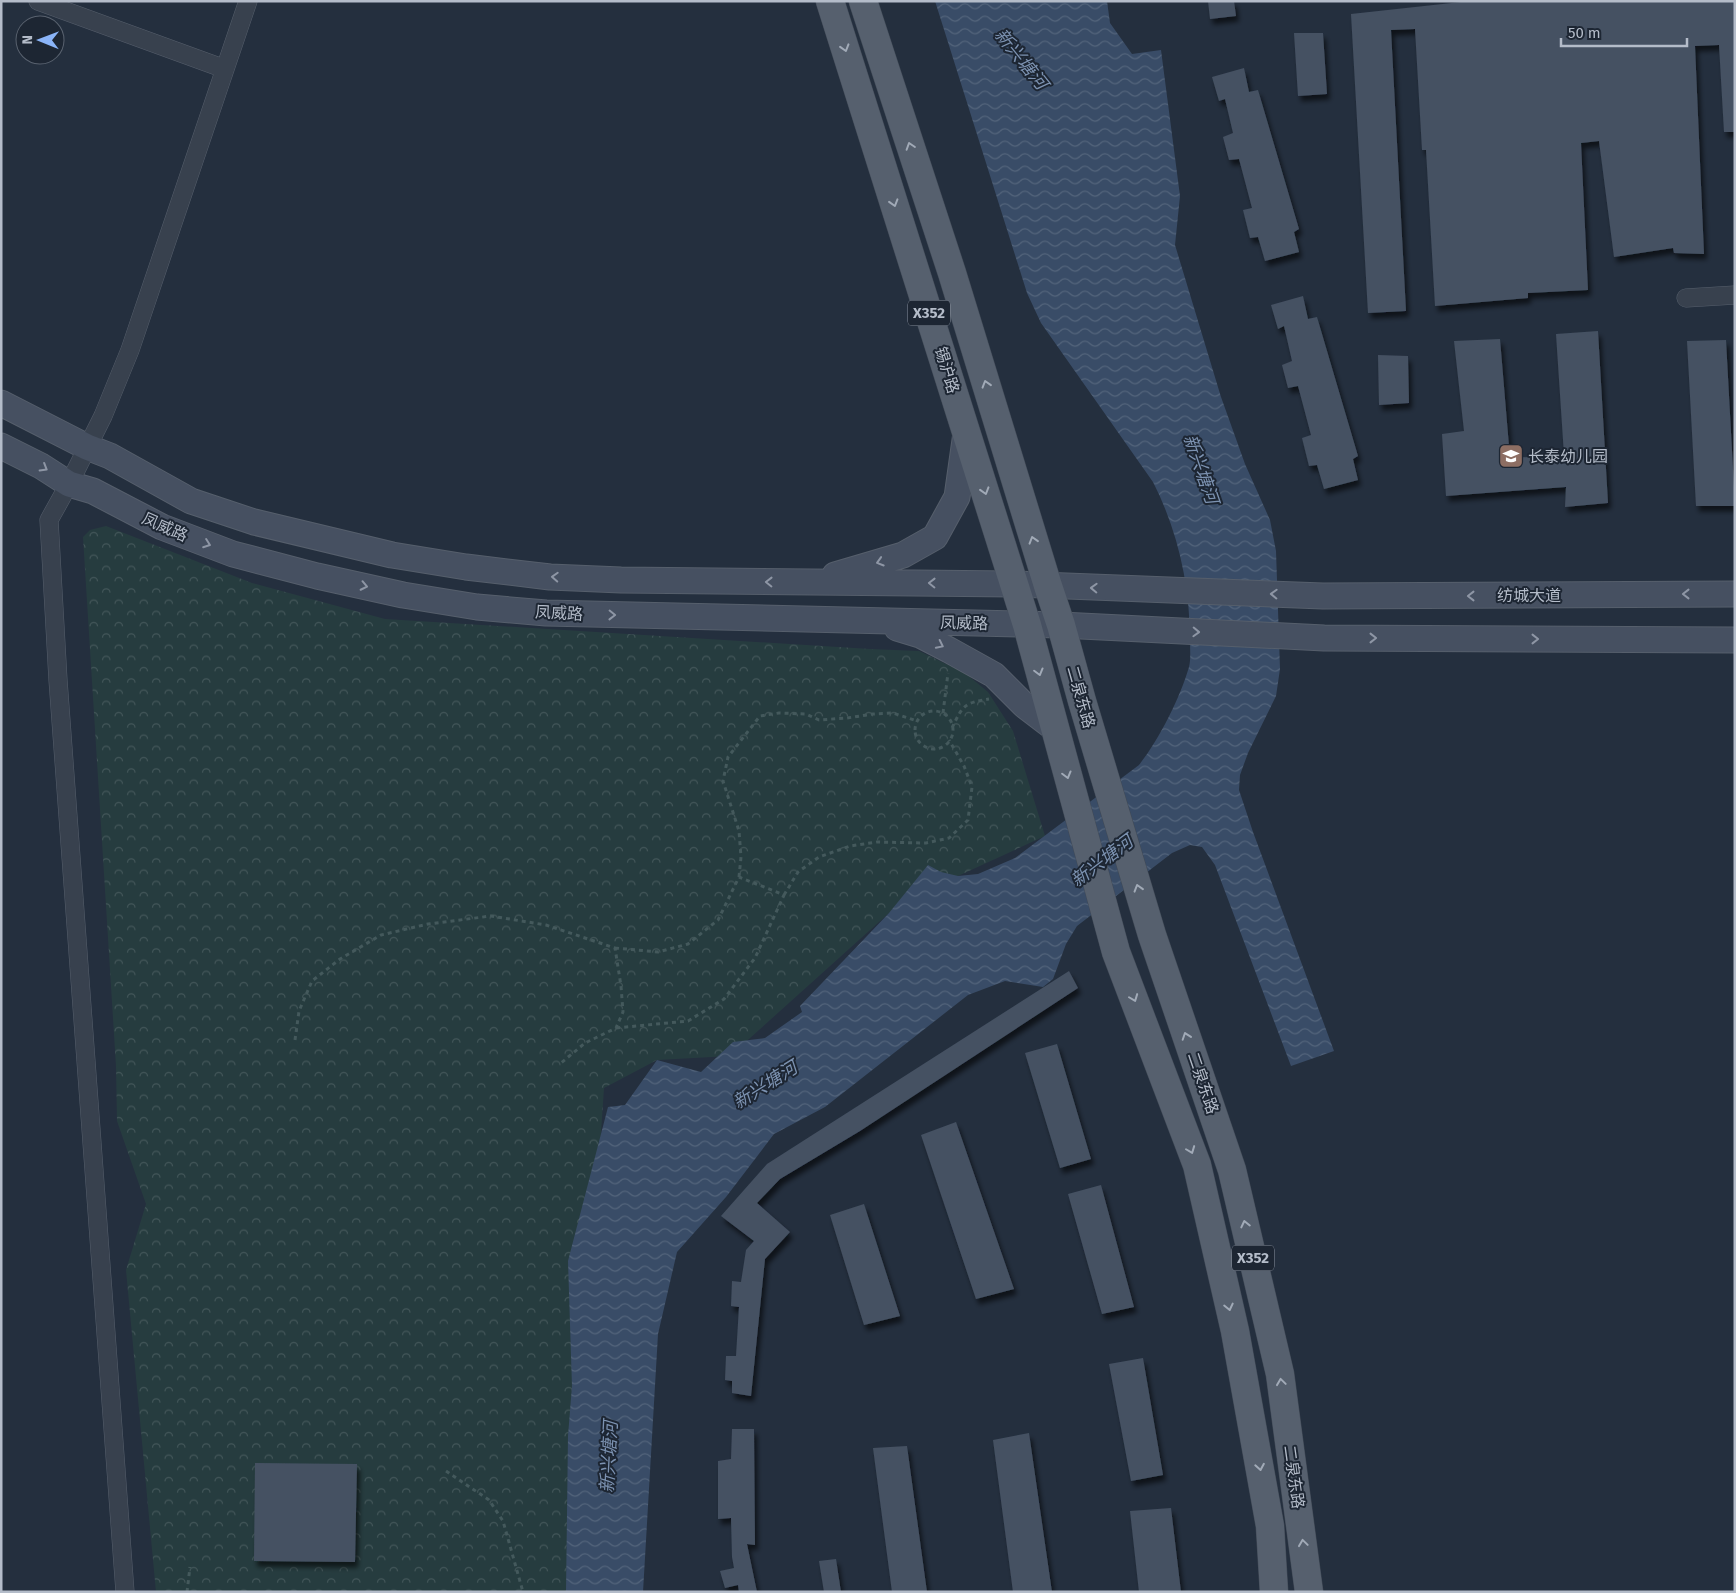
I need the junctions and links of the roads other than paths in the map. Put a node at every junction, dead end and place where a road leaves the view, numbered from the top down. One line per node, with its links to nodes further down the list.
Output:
1 (38, 1): 5 (street)
2 (248, 1): 5 (street)
3 (830, 1): 9 (main road, 锡沪路 / X352, one-way to 9)
4 (863, 1): 15 (main road, 锡沪路 / X352, one-way to 4)
5 (225, 69): 11 (street)
6 (1735, 295): 7 (street)
7 (1686, 298)
8 (1, 403): 11 (main road)
9 (966, 433): 13 (main road, one-way to 13); 14 (main road, 锡沪路 / X352, one-way to 14)
10 (1, 446): 12 (main road, 凤威路, one-way to 12)
11 (87, 447): 12 (street); 13 (main road, one-way to 11)
12 (69, 484): 17 (main road, 凤威路, one-way to 17); 22 (street)
13 (814, 582): 14 (main road, one-way to 13)
14 (1014, 584): 15 (main road); 18 (main road, 锡沪路 / X352)
15 (1048, 586): 16 (main road, 纺城大道, one-way to 15); 19 (main road, 二泉东路 / X352)
16 (1735, 594)
17 (878, 621): 18 (main road, 凤威路); 21 (main road, one-way to 21)
18 (1027, 625): 19 (main road, 凤威路); 21 (main road, 二泉东路 / X352, one-way to 21)
19 (1061, 625): 20 (main road, 凤威路, one-way to 20); 24 (main road, 二泉东路 / X352, one-way to 19)
20 (1735, 640)
21 (1054, 728): 23 (main road, 二泉东路 / X352, one-way to 23)
22 (125, 1592)
23 (1274, 1592)
24 (1309, 1592)

